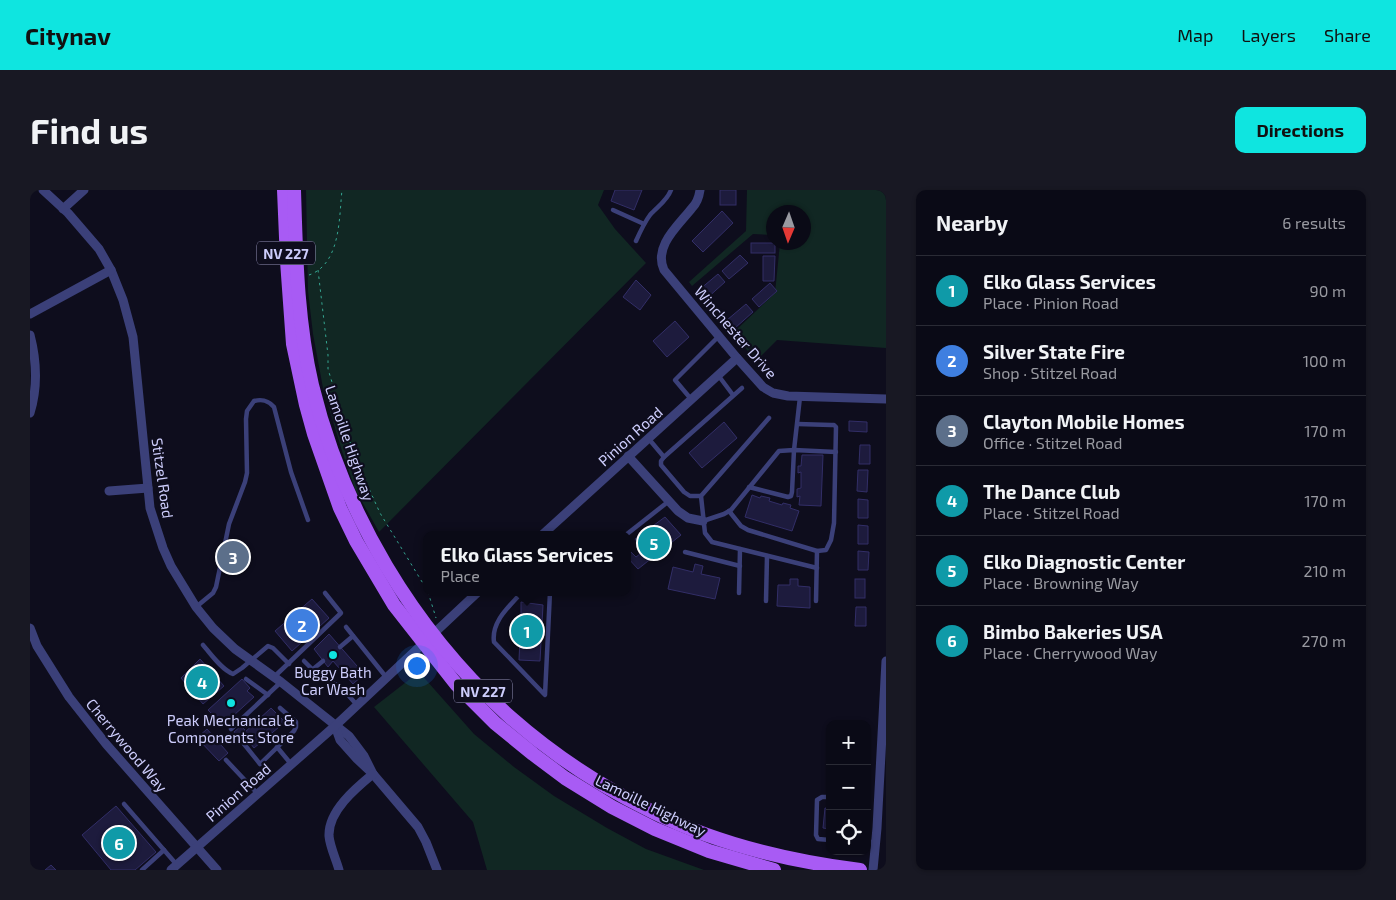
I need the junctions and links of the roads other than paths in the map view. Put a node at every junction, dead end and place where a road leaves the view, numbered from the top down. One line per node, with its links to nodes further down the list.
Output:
1 (43, 190): 7 (street, Stitzel Road)
2 (84, 190): 7 (street)
3 (284, 190): 57 (main road, Lamoille Highway / NV 227)
4 (294, 190): 57 (main road, Lamoille Highway / NV 227)
5 (671, 190): 9 (lane)
6 (700, 190): 14 (street, Winchester Drive)
7 (63, 210): 11 (street, Stitzel Road)
8 (613, 210): 9 (lane)
9 (644, 224): 10 (lane)
10 (636, 241)
11 (111, 270): 12 (street); 31 (street, Stitzel Road)
12 (30, 314)
13 (30, 335): 22 (street)
14 (720, 336): 15 (street, Winchester Drive); 20 (lane)
15 (737, 358): 16 (street, Pinion Road); 19 (street, Winchester Drive)
16 (718, 375): 18 (lane); 20 (street, Pinion Road)
17 (742, 388): 18 (lane)
18 (733, 395): 29 (lane)
19 (800, 397): 21 (street, Winchester Drive); 24 (lane)
20 (691, 399): 25 (street, Pinion Road)
21 (886, 399)
22 (30, 413)
23 (769, 418): 33 (lane)
24 (798, 424): 26 (lane); 27 (lane)
25 (648, 438): 28 (street, Pinion Road); 29 (lane)
26 (794, 450): 27 (lane); 30 (lane); 30 (lane)
27 (836, 452): 41 (lane)
28 (628, 456): 34 (street); 38 (street, Pinion Road)
29 (664, 457): 33 (lane)
30 (749, 487): 35 (lane)
31 (148, 488): 32 (street); 53 (street, Stitzel Road)
32 (109, 491)
33 (701, 496): 37 (lane)
34 (669, 500): 37 (street); 39 (lane)
35 (729, 511): 37 (lane); 41 (lane)
36 (308, 520): 53 (lane)
37 (703, 522): 40 (lane)
38 (546, 531)
39 (631, 531)
40 (740, 549): 43 (lane); 44 (lane)
41 (817, 550): 45 (lane)
42 (685, 552): 44 (lane)
43 (767, 556): 45 (lane); 51 (lane)
44 (740, 566): 46 (lane)
45 (816, 568): 52 (lane)
46 (739, 593)
47 (325, 594): 64 (lane)
48 (474, 596): 57 (street, Pinion Road)
49 (518, 596): 50 (lane)
50 (550, 596)
51 (766, 601)
52 (816, 601)
53 (196, 607): 60 (street, Stitzel Road)
54 (346, 627): 56 (lane)
55 (30, 628): 85 (street, Cherrywood Way)
56 (353, 636): 59 (lane); 66 (lane)
57 (428, 638): 66 (street, Pinion Road); 92 (main road, Lamoille Highway / NV 227); 93 (main road, Lamoille Highway / NV 227)
58 (203, 645): 60 (lane)
59 (340, 646)
60 (252, 660): 64 (lane); 68 (street, Stitzel Road)
61 (304, 661): 65 (lane)
62 (323, 661): 65 (lane)
63 (886, 661): 74 (street)
64 (289, 664): 68 (lane)
65 (312, 670): 70 (lane)
66 (386, 677): 70 (street, Pinion Road)
67 (246, 679): 69 (lane)
68 (278, 680): 69 (lane); 72 (street, Stitzel Road)
69 (268, 695): 73 (lane)
70 (357, 705): 72 (street, Pinion Road)
71 (280, 708): 76 (lane)
72 (335, 726): 78 (street, Pinion Road); 79 (street, Stitzel Road)
73 (231, 729)
74 (884, 736): 84 (street)
75 (244, 744): 76 (lane)
76 (277, 747): 78 (lane)
77 (226, 760): 80 (lane)
78 (291, 764): 80 (street, Pinion Road)
79 (374, 774): 90 (street); 91 (street, Stitzel Road)
80 (257, 793): 85 (street, Pinion Road)
81 (826, 798): 83 (lane)
82 (124, 804): 86 (lane)
83 (826, 840)
84 (872, 842): 94 (street)
85 (196, 848): 87 (street, Pinion Road); 89 (street, Cherrywood Way)
86 (164, 850): 87 (lane); 88 (lane)
87 (174, 867)
88 (142, 870)
89 (217, 870)
90 (340, 870)
91 (437, 870)
92 (774, 870)
93 (860, 870)
94 (873, 870)

